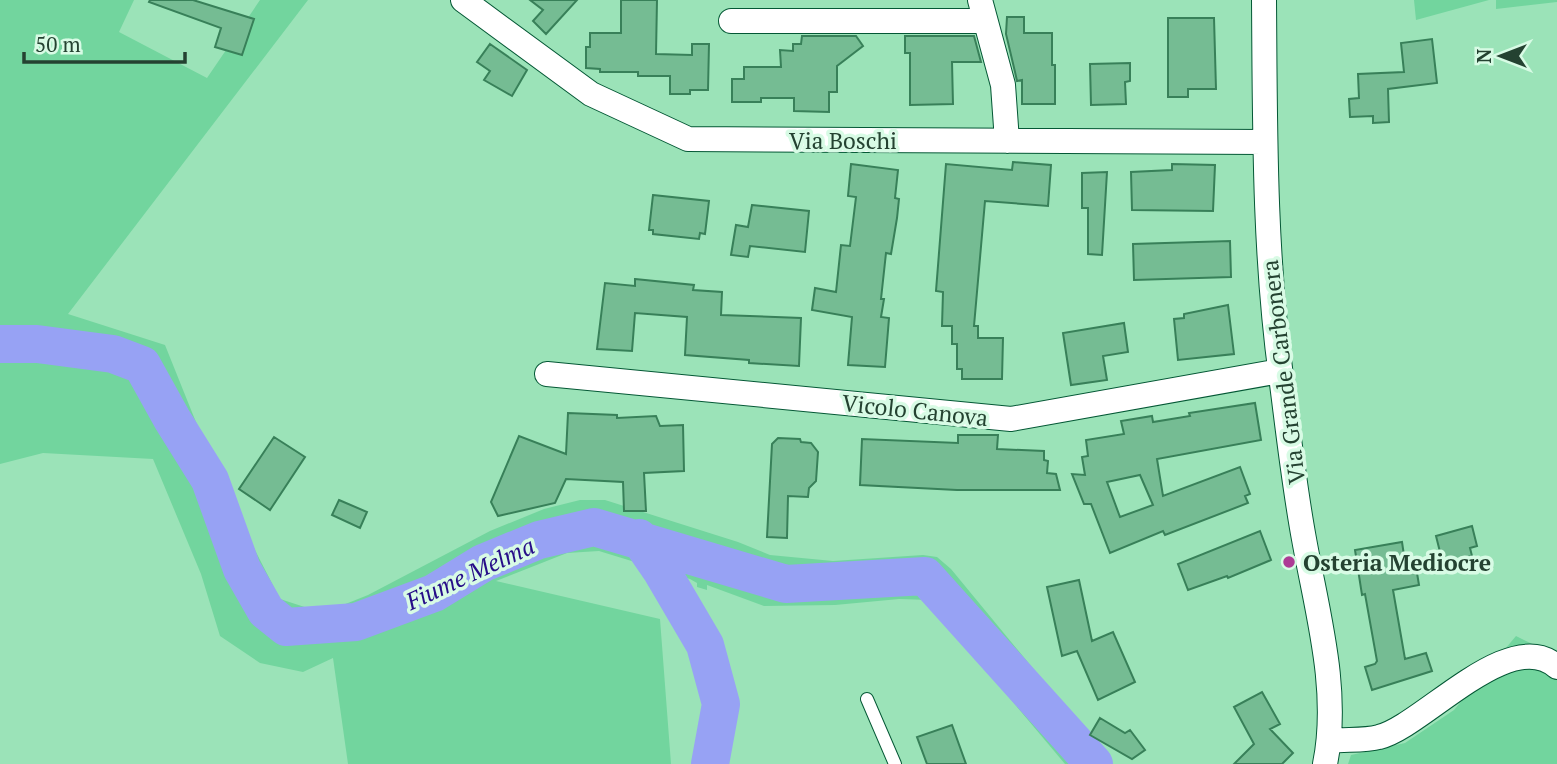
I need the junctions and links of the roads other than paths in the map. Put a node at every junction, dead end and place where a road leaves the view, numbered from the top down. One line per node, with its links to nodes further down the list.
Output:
1 (463, 0): 5 (street, Via Boschi)
2 (1264, 0): 6 (street, Via Grande Carbonera)
3 (982, 10): 4 (street); 5 (street)
4 (730, 21)
5 (1007, 141): 6 (street, Via Boschi)
6 (1265, 142): 7 (street, Via Grande Carbonera)
7 (1280, 371): 8 (street, Vicolo Canova); 11 (street, Via Grande Carbonera)
8 (547, 374)
9 (1557, 667): 11 (street)
10 (867, 699): 12 (lane)
11 (1327, 752)
12 (895, 764)

